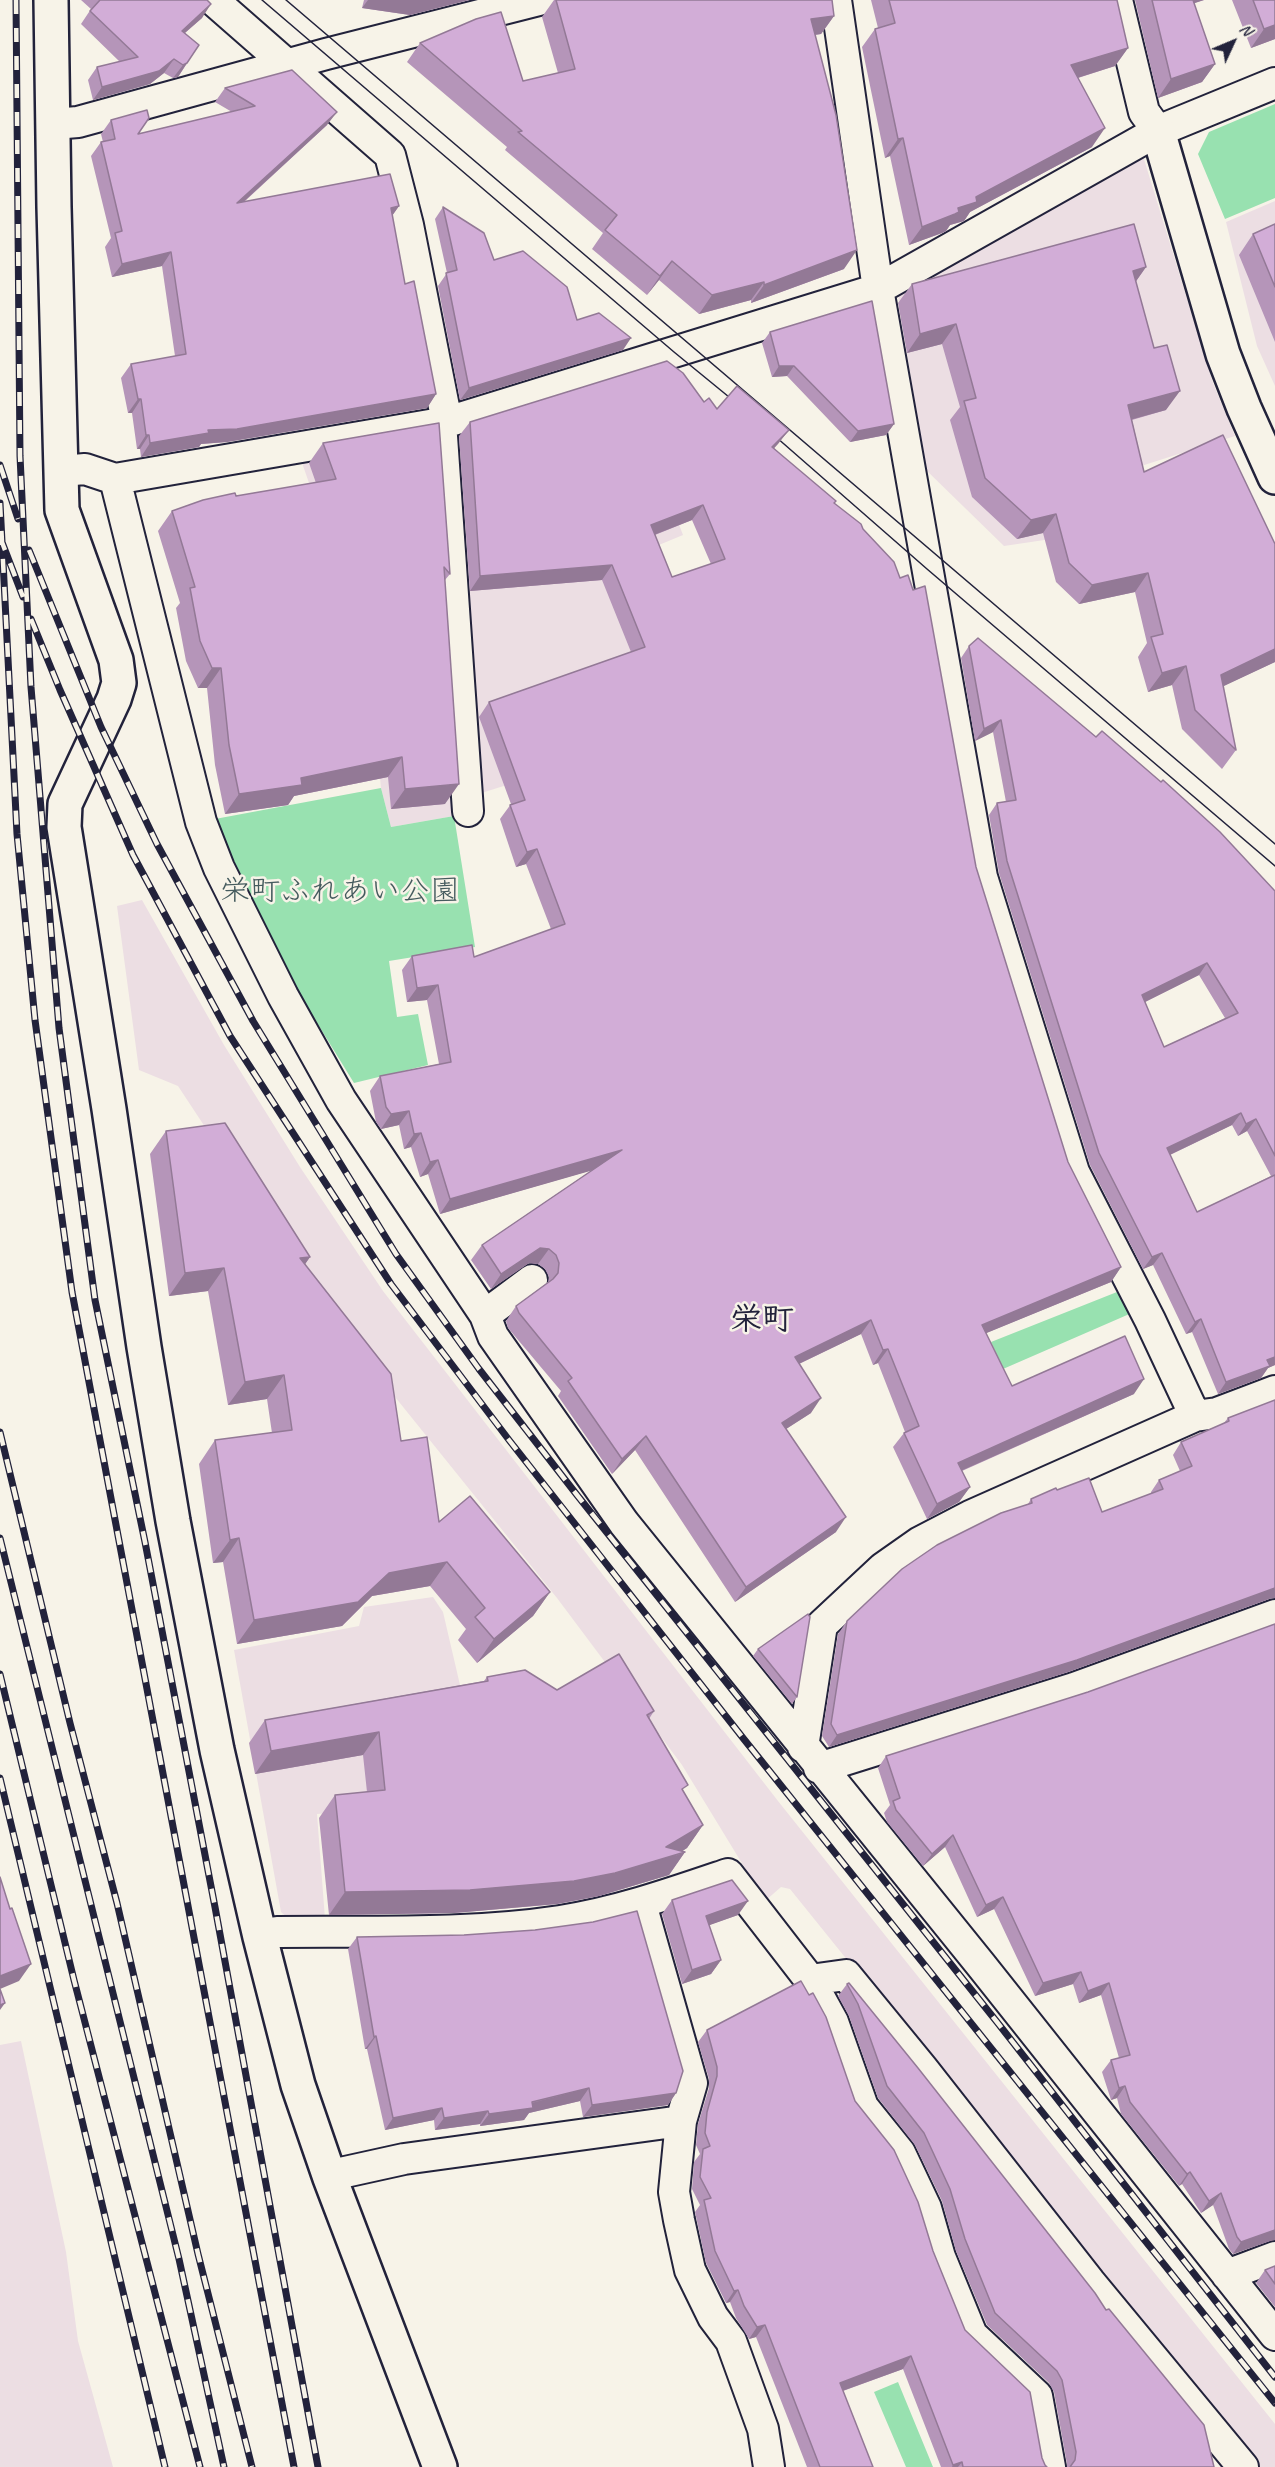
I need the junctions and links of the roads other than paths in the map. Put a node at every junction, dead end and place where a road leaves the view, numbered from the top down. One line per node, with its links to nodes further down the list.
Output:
1 (51, 0): 8 (street)
2 (213, 0): 6 (street)
3 (539, 0): 6 (street)
4 (836, 0): 10 (street)
5 (1117, 0): 9 (street)
6 (288, 64): 8 (street); 11 (street)
7 (1275, 83): 9 (street)
8 (53, 124): 12 (street)
9 (1158, 132): 10 (street); 13 (street)
10 (878, 290): 11 (street); 19 (street)
11 (444, 422): 14 (street); 15 (street)
12 (62, 471): 14 (street); 23 (street)
13 (1275, 477)
14 (115, 480): 17 (street)
15 (468, 811)
16 (532, 1280): 17 (street)
17 (485, 1315): 21 (street)
18 (1275, 1391): 19 (street)
19 (1195, 1416): 21 (street)
20 (1275, 1615): 21 (street)
21 (811, 1757): 28 (street)
22 (641, 1904): 23 (street); 24 (street); 25 (street)
23 (260, 1937): 26 (street)
24 (810, 1980): 32 (street); 33 (street)
25 (681, 2121): 26 (street); 31 (street)
26 (330, 2178): 30 (street)
27 (1275, 2257): 28 (street)
28 (1227, 2276): 29 (street)
29 (1275, 2335)
30 (440, 2467)
31 (769, 2467)
32 (1050, 2467)
33 (1243, 2467)

